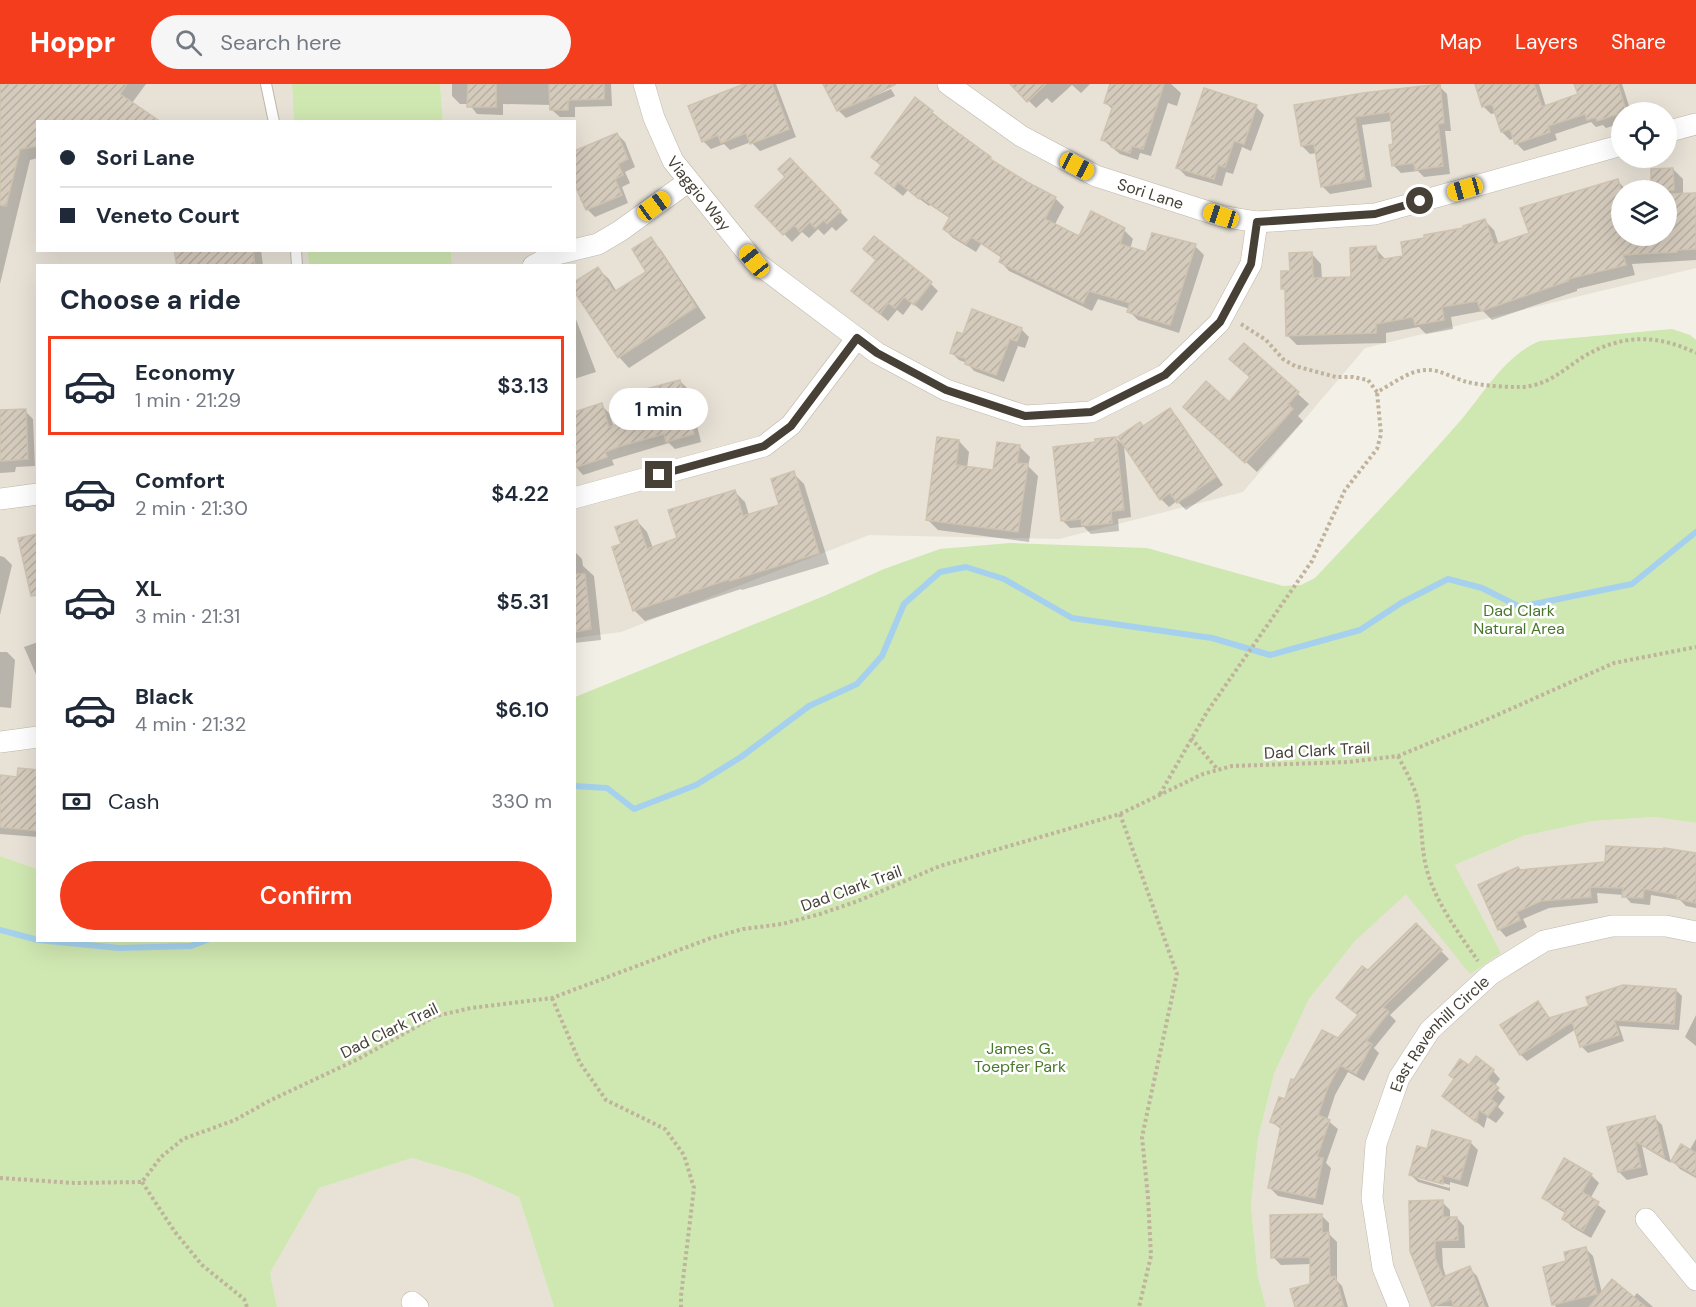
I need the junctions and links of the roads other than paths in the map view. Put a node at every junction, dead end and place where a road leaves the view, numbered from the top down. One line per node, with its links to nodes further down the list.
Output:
1 (266, 84): 4 (lane)
2 (644, 84): 8 (street, Viaggio Way)
3 (948, 84): 9 (street, Sori Lane)
4 (274, 120)
5 (1696, 124): 6 (street)
6 (1677, 129)
7 (1611, 148): 9 (street, Sori Lane)
8 (688, 181): 10 (street); 13 (street, Viaggio Way)
9 (1257, 222): 13 (street, Viaggio Way)
10 (576, 249)
11 (565, 252): 12 (street)
12 (537, 264)
13 (857, 338): 15 (street)
14 (36, 494): 16 (street)
15 (576, 497)
16 (0, 499)
17 (36, 737): 18 (street)
18 (0, 742)
19 (1696, 932): 22 (street, East Ravenhill Circle)
20 (1646, 1220): 21 (street)
21 (1696, 1280)
22 (1399, 1307)

